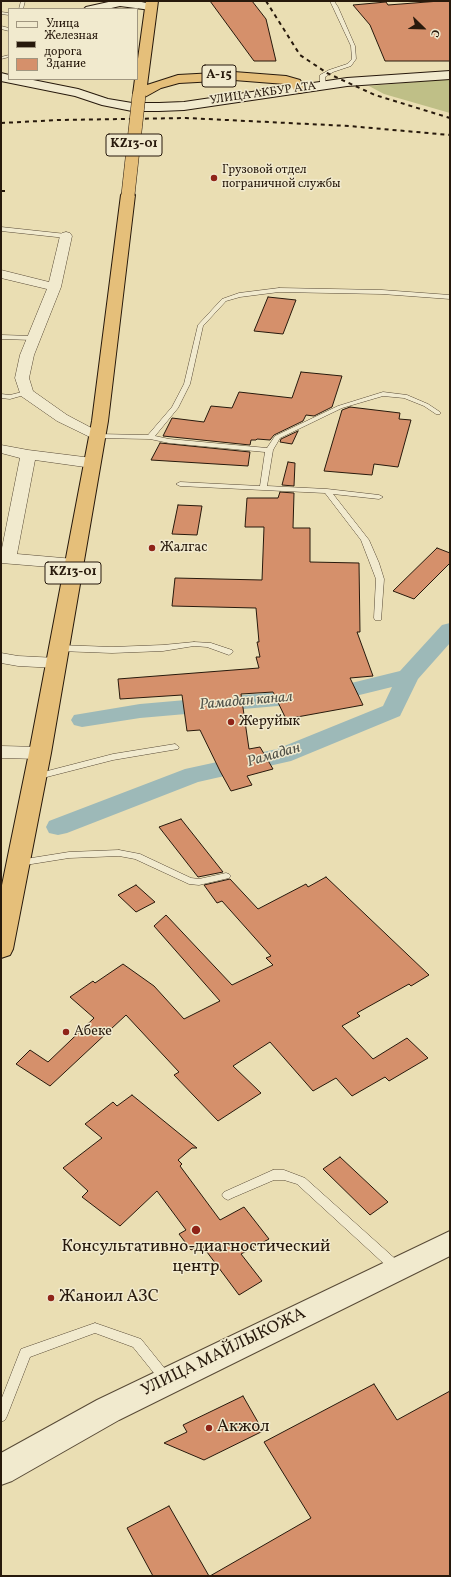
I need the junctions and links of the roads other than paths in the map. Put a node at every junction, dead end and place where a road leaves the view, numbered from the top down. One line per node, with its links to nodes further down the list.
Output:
1 (98, 1): 4 (main road)
2 (332, 1): 9 (lane)
3 (152, 4): 5 (main road); 12 (highway, KZ13-01)
4 (90, 8)
5 (94, 8)
6 (450, 75): 9 (main road, УЛИЦА АКБУР АТА)
7 (15, 80): 11 (main road, УЛИЦА АКБУР АТА)
8 (63, 80): 11 (main road)
9 (323, 86): 10 (main road, УЛИЦА АКБУР АТА)
10 (299, 89): 11 (main road, УЛИЦА АКБУР АТА); 12 (highway, A-15)
11 (78, 93)
12 (139, 94): 23 (highway, KZ13-01, bridge)
13 (1, 229): 14 (lane)
14 (66, 236): 16 (street)
15 (1, 274): 16 (street)
16 (54, 286): 19 (street)
17 (450, 297): 24 (lane)
18 (1, 337): 19 (lane)
19 (33, 338): 20 (street)
20 (26, 394): 21 (lane); 23 (street)
21 (1, 396)
22 (438, 413): 26 (lane)
23 (96, 436): 24 (lane); 28 (highway, KZ13-01)
24 (150, 437): 26 (lane)
25 (1, 449): 27 (street)
26 (269, 450): 30 (lane)
27 (28, 455): 28 (street); 33 (street)
28 (92, 463): 34 (highway, KZ13-01)
29 (180, 484): 30 (lane)
30 (263, 489): 31 (lane)
31 (327, 491): 32 (lane); 35 (lane)
32 (379, 497)
33 (5, 559): 34 (street)
34 (74, 564): 37 (highway, KZ13-01)
35 (378, 618)
36 (229, 652): 37 (lane)
37 (58, 656): 38 (street); 41 (highway, KZ13-01)
38 (1, 658)
39 (175, 746): 42 (lane)
40 (1, 752): 41 (street)
41 (40, 753): 42 (highway, KZ13-01)
42 (35, 777): 43 (highway, KZ13-01)
43 (19, 863): 44 (lane); 45 (highway, KZ13-01)
44 (226, 876)
45 (6, 906): 46 (highway, KZ13-01)
46 (1, 949)
47 (228, 1195): 49 (lane)
48 (450, 1243): 49 (main road, УЛИЦА МАЙЛЫКОЖА)
49 (398, 1269): 50 (main road, УЛИЦА МАЙЛЫКОЖА)
50 (166, 1380): 51 (lane); 52 (main road, УЛИЦА МАЙЛЫКОЖА)
51 (1, 1416)
52 (1, 1470)

